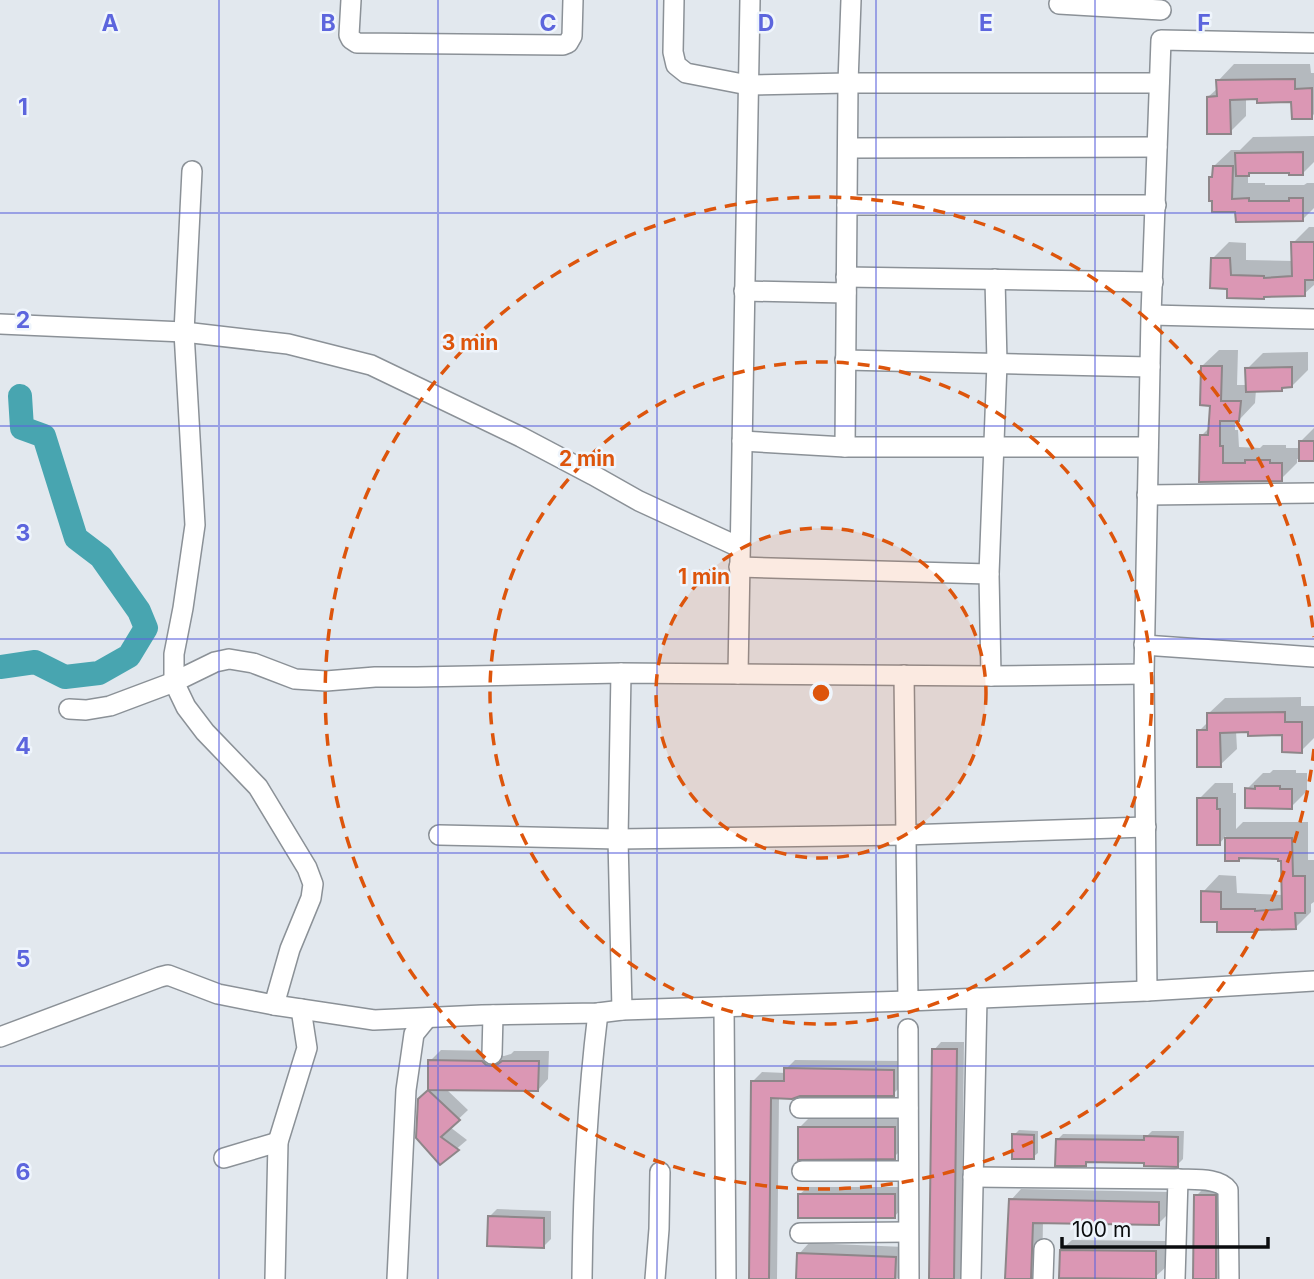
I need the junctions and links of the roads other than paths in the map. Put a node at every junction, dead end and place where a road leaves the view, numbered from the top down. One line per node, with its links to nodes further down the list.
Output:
1 (351, 0): 2 (street)
2 (573, 0)
3 (674, 0): 12 (street)
4 (750, 0): 12 (street)
5 (851, 0): 10 (street)
6 (1059, 4): 7 (street)
7 (1161, 5): 8 (street)
8 (1161, 40): 9 (street); 11 (street)
9 (1314, 43)
10 (848, 83): 11 (street); 12 (street); 14 (street)
11 (1159, 83): 13 (street)
12 (748, 85): 21 (street)
13 (1157, 147): 14 (street); 17 (street)
14 (848, 148): 16 (street)
15 (192, 171): 25 (street)
16 (847, 205): 17 (street); 20 (street)
17 (1156, 205): 19 (street)
18 (995, 279): 19 (street); 20 (street); 27 (street)
19 (1153, 282): 22 (street)
20 (846, 285): 21 (street); 26 (street)
21 (744, 291): 29 (street)
22 (1151, 315): 23 (street); 28 (street)
23 (1314, 320)
24 (0, 324): 25 (street)
25 (184, 332): 35 (street); 44 (street)
26 (845, 360): 27 (street); 30 (street)
27 (997, 363): 28 (street); 31 (street)
28 (1150, 367): 32 (street)
29 (741, 442): 30 (street); 35 (street)
30 (845, 447): 31 (street)
31 (994, 447): 32 (street); 36 (street)
32 (1148, 447): 34 (street)
33 (1314, 493): 34 (street)
34 (1147, 495): 37 (street)
35 (739, 557): 36 (street); 40 (street)
36 (989, 574): 43 (street)
37 (1144, 645): 38 (street); 41 (street)
38 (1314, 657)
39 (621, 673): 40 (street); 44 (street); 49 (street)
40 (738, 674): 42 (street)
41 (1144, 674): 43 (street); 46 (street)
42 (904, 675): 43 (street); 48 (street)
43 (991, 676)
44 (174, 682): 45 (street); 54 (street)
45 (69, 709)
46 (1146, 827): 48 (street); 51 (street)
47 (439, 835): 49 (street)
48 (905, 835): 49 (street); 53 (street)
49 (618, 839): 57 (street)
50 (1314, 981): 51 (street)
51 (1147, 991): 52 (street)
52 (976, 998): 53 (street); 71 (street)
53 (908, 1001): 55 (street)
54 (274, 1005): 56 (street); 62 (street)
55 (724, 1007): 57 (street); 80 (street)
56 (301, 1009): 60 (street); 66 (street)
57 (622, 1010): 58 (street)
58 (598, 1013): 59 (street); 78 (street)
59 (493, 1015): 60 (street); 63 (street)
60 (427, 1018): 77 (street)
61 (908, 1030): 65 (street)
62 (0, 1037)
63 (492, 1054)
64 (800, 1108): 65 (street)
65 (908, 1108): 69 (street)
66 (278, 1142): 67 (street); 76 (street)
67 (224, 1158)
68 (802, 1171): 69 (street)
69 (908, 1171): 73 (street)
70 (660, 1172): 79 (street)
71 (973, 1177): 72 (street); 82 (street)
72 (1178, 1179): 84 (street); 85 (street)
73 (908, 1232): 74 (street); 81 (street)
74 (800, 1233)
75 (1044, 1249): 83 (street)
76 (275, 1279)
77 (397, 1279)
78 (582, 1279)
79 (655, 1279)
80 (726, 1279)
81 (909, 1279)
82 (971, 1279)
83 (1043, 1279)
84 (1175, 1279)
85 (1229, 1279)

